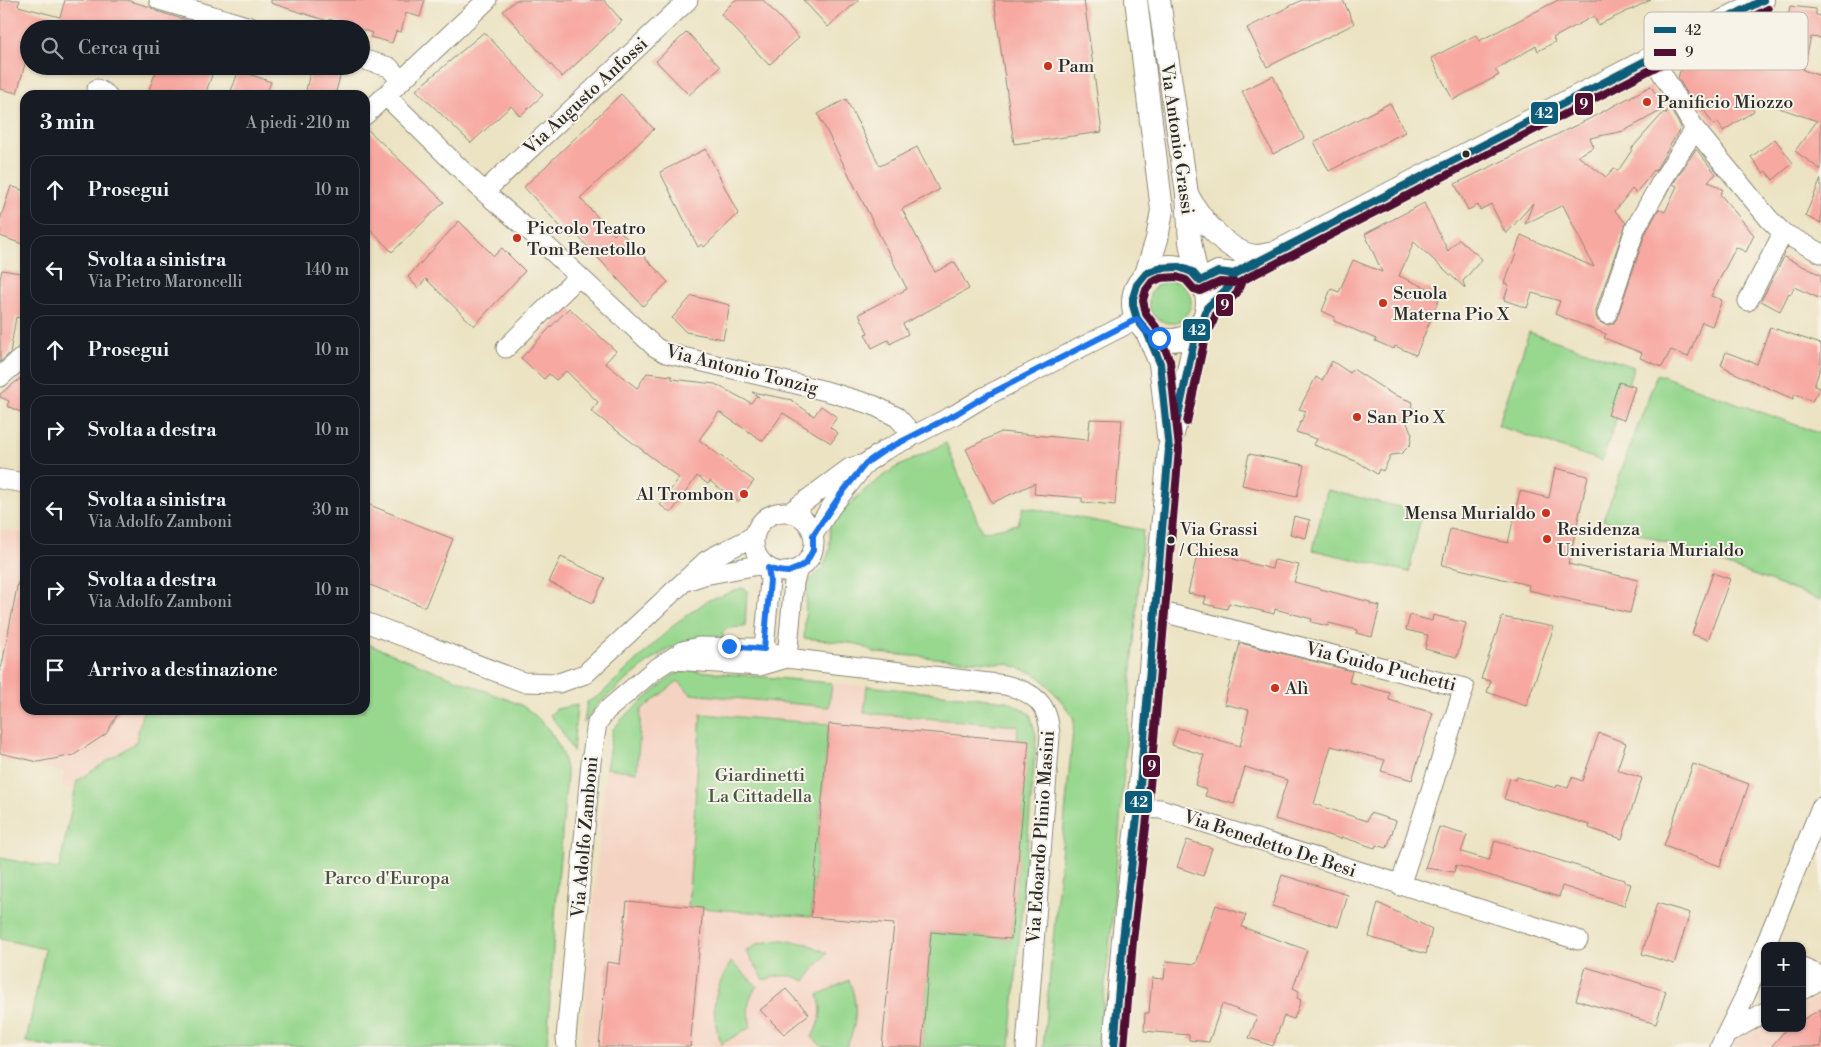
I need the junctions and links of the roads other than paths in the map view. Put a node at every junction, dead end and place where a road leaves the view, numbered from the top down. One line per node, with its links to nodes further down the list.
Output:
1 (158, 0): 8 (street)
2 (486, 0): 12 (street)
3 (688, 0): 16 (street, Via Augusto Anfossi)
4 (1136, 0): 21 (street, Via Antonio Grassi)
5 (1159, 0): 17 (street, Via Antonio Grassi)
6 (1763, 0): 7 (street)
7 (1740, 12)
8 (226, 20)
9 (370, 62): 12 (street)
10 (1644, 63): 20 (street)
11 (1660, 70): 15 (street)
12 (400, 81): 13 (street)
13 (385, 95): 14 (street); 16 (street, Via Antonio Tonzig)
14 (370, 110)
15 (1695, 129): 18 (street); 27 (street)
16 (484, 192): 23 (street, Via Antonio Tonzig)
17 (1187, 194): 20 (street); 24 (street, Via Antonio Grassi)
18 (1783, 233): 19 (street); 25 (street)
19 (1821, 253)
20 (1269, 254): 22 (street)
21 (1146, 274): 24 (street); 28 (street)
22 (1234, 274): 24 (street); 26 (street)
23 (578, 277): 30 (street); 33 (street, Via Antonio Tonzig)
24 (1199, 279): 26 (street)
25 (1748, 302)
26 (1207, 308): 29 (street)
27 (1607, 314)
28 (1142, 325): 29 (street); 33 (street); 34 (street)
29 (1197, 328): 34 (street)
30 (506, 348)
31 (20, 359): 32 (street)
32 (0, 377)
33 (909, 439): 35 (street)
34 (1169, 449): 44 (street)
35 (866, 463): 38 (street); 40 (street)
36 (0, 479): 37 (street)
37 (20, 482)
38 (788, 513): 39 (street); 40 (street)
39 (755, 535): 41 (street); 43 (street)
40 (813, 535): 42 (street)
41 (766, 566): 42 (street); 43 (street); 46 (street)
42 (798, 568): 47 (street)
43 (686, 582): 45 (street)
44 (1154, 610): 50 (street); 51 (street, Via Guido Puchetti)
45 (370, 624)
46 (764, 649): 47 (street, Via Edoardo Plinio Masini); 48 (street, Via Adolfo Zamboni)
47 (787, 658): 48 (street); 61 (street, Via Edoardo Plinio Masini)
48 (670, 660): 60 (street, Via Adolfo Zamboni)
49 (1821, 807): 53 (street)
50 (1138, 808): 51 (street, Via Benedetto De Besi); 62 (street)
51 (1400, 886): 52 (street, Via Benedetto De Besi)
52 (1578, 940)
53 (1767, 942)
54 (1761, 956): 59 (street)
55 (1806, 970): 56 (street)
56 (1821, 978): 57 (street)
57 (1806, 987)
58 (1761, 1015): 59 (street)
59 (1724, 1041)
60 (567, 1047)
61 (1026, 1047)
62 (1114, 1047)

